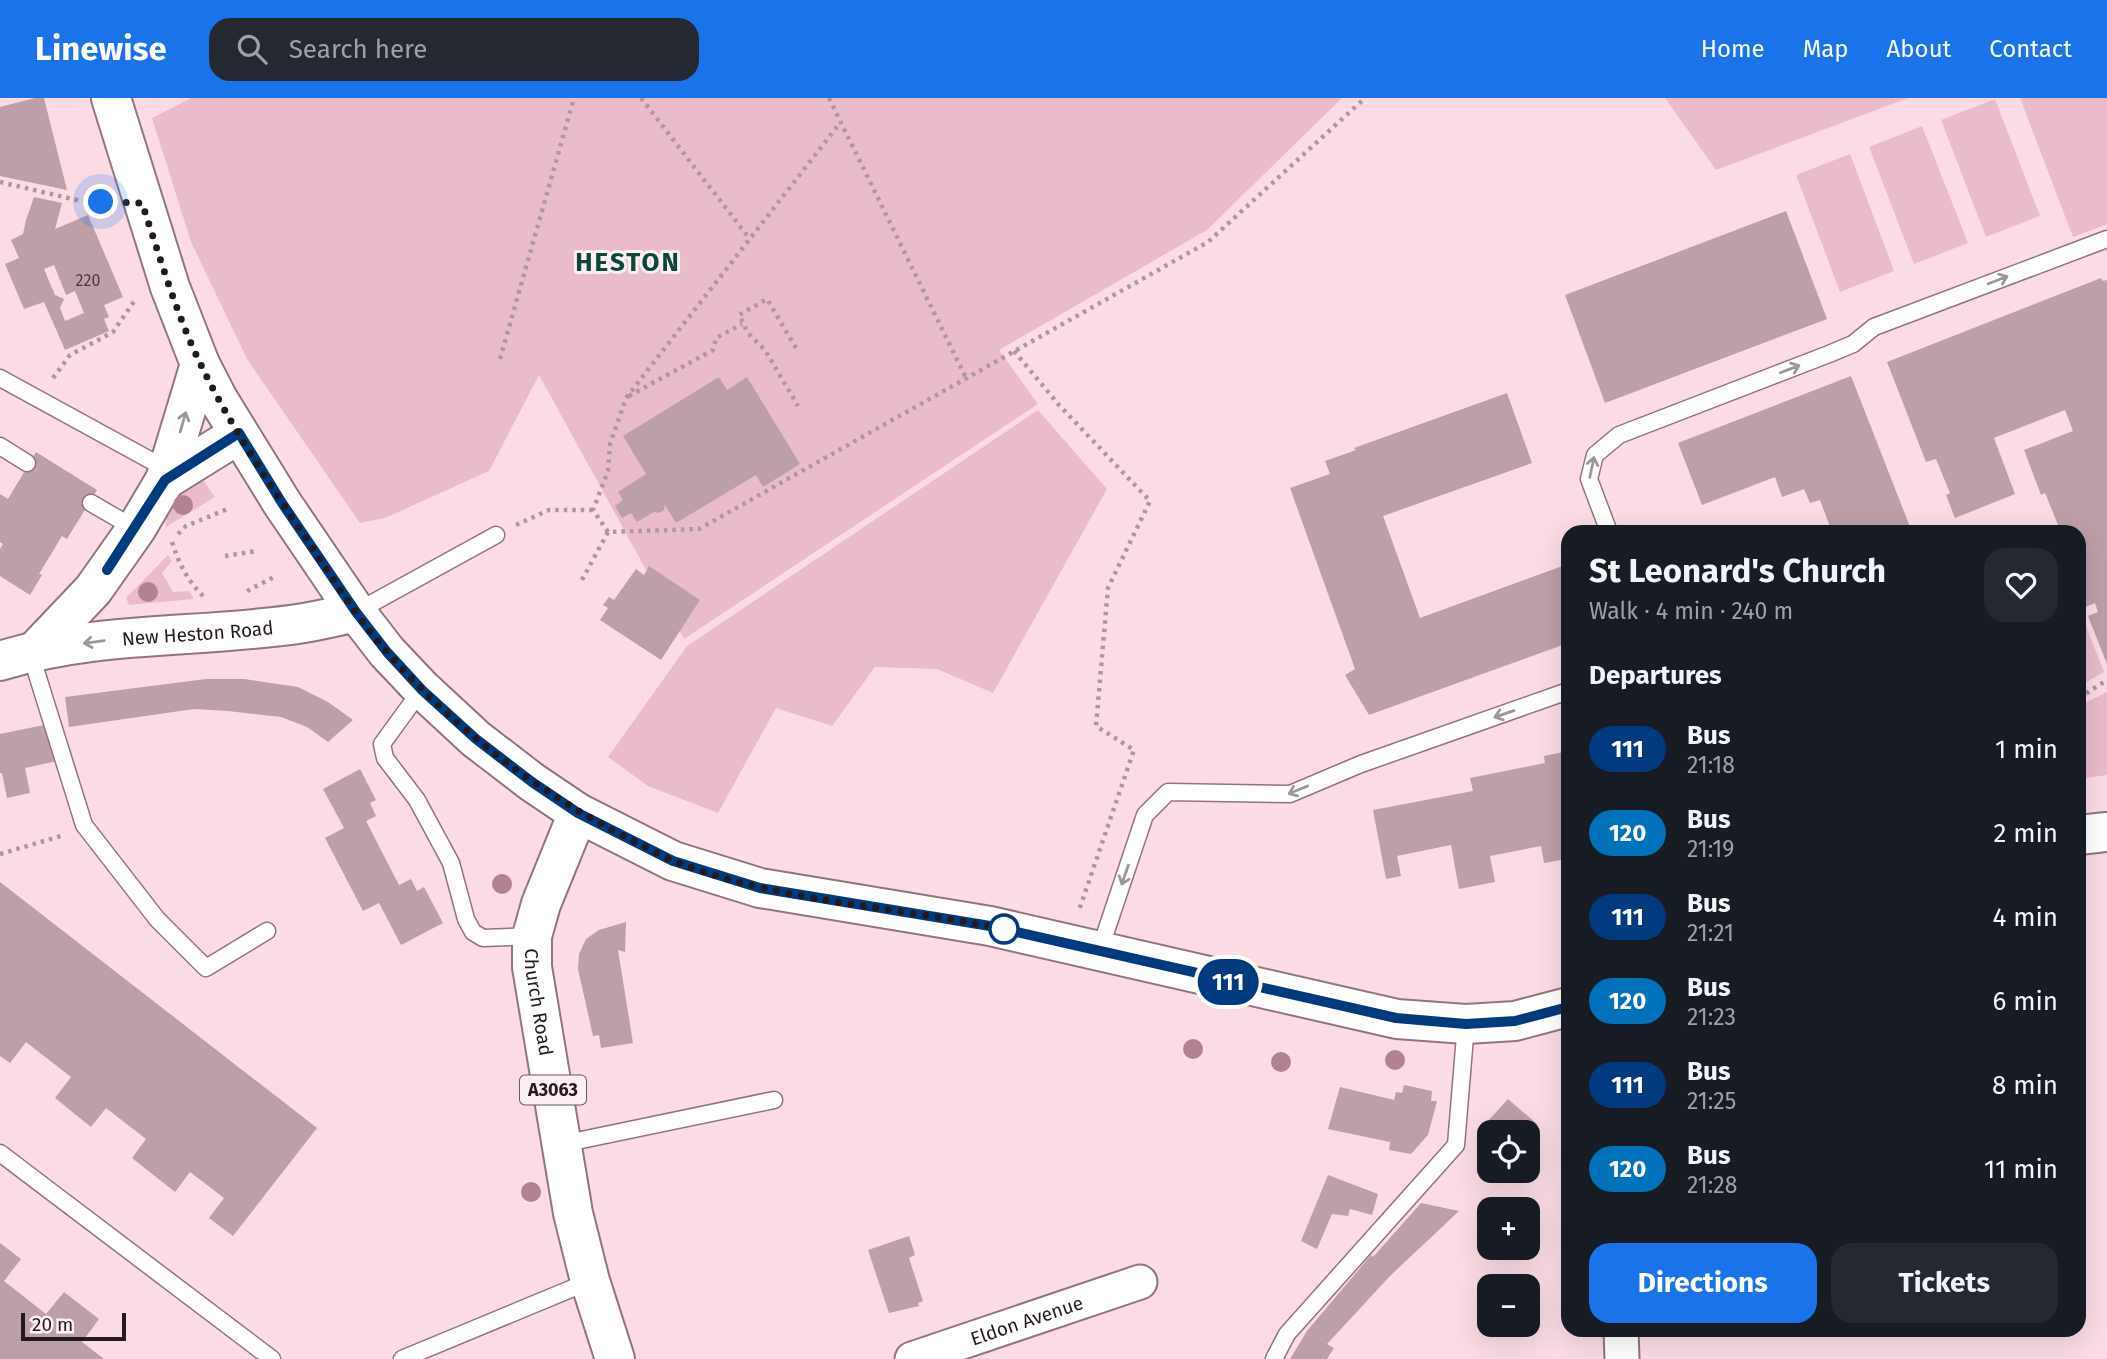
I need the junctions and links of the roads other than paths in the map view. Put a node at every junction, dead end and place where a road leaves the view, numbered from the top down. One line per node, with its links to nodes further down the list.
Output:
1 (111, 98): 3 (main road)
2 (2107, 239): 10 (lane, one-way to 2)
3 (200, 364): 5 (main road); 8 (main road, one-way to 3)
4 (0, 378): 8 (lane)
5 (239, 433): 8 (main road); 13 (main road)
6 (0, 446): 7 (lane)
7 (27, 463)
8 (170, 475): 12 (main road)
9 (91, 503): 12 (lane)
10 (1606, 525)
11 (496, 535): 13 (lane)
12 (149, 540): 14 (main road)
13 (356, 612): 14 (main road, New Heston Road, one-way to 14); 15 (main road)
14 (22, 654): 20 (lane)
15 (422, 690): 17 (main road); 21 (lane)
16 (1561, 693): 22 (lane, one-way to 22)
17 (578, 813): 21 (main road, Church Road / A3063); 22 (main road)
18 (2107, 832): 19 (main road)
19 (2086, 834)
20 (267, 931)
21 (532, 936): 26 (main road, Church Road / A3063)
22 (1083, 948): 24 (main road)
23 (1561, 1009): 24 (main road)
24 (1466, 1024): 35 (lane)
25 (774, 1100): 26 (lane)
26 (562, 1144): 28 (main road, Church Road / A3063)
27 (0, 1153): 31 (lane)
28 (590, 1281): 32 (lane); 33 (main road, Church Road / A3063)
29 (1140, 1282): 34 (street, Eldon Avenue)
30 (1621, 1337): 36 (street)
31 (272, 1359)
32 (402, 1359)
33 (615, 1359)
34 (912, 1359)
35 (1274, 1359)
36 (1622, 1359)

